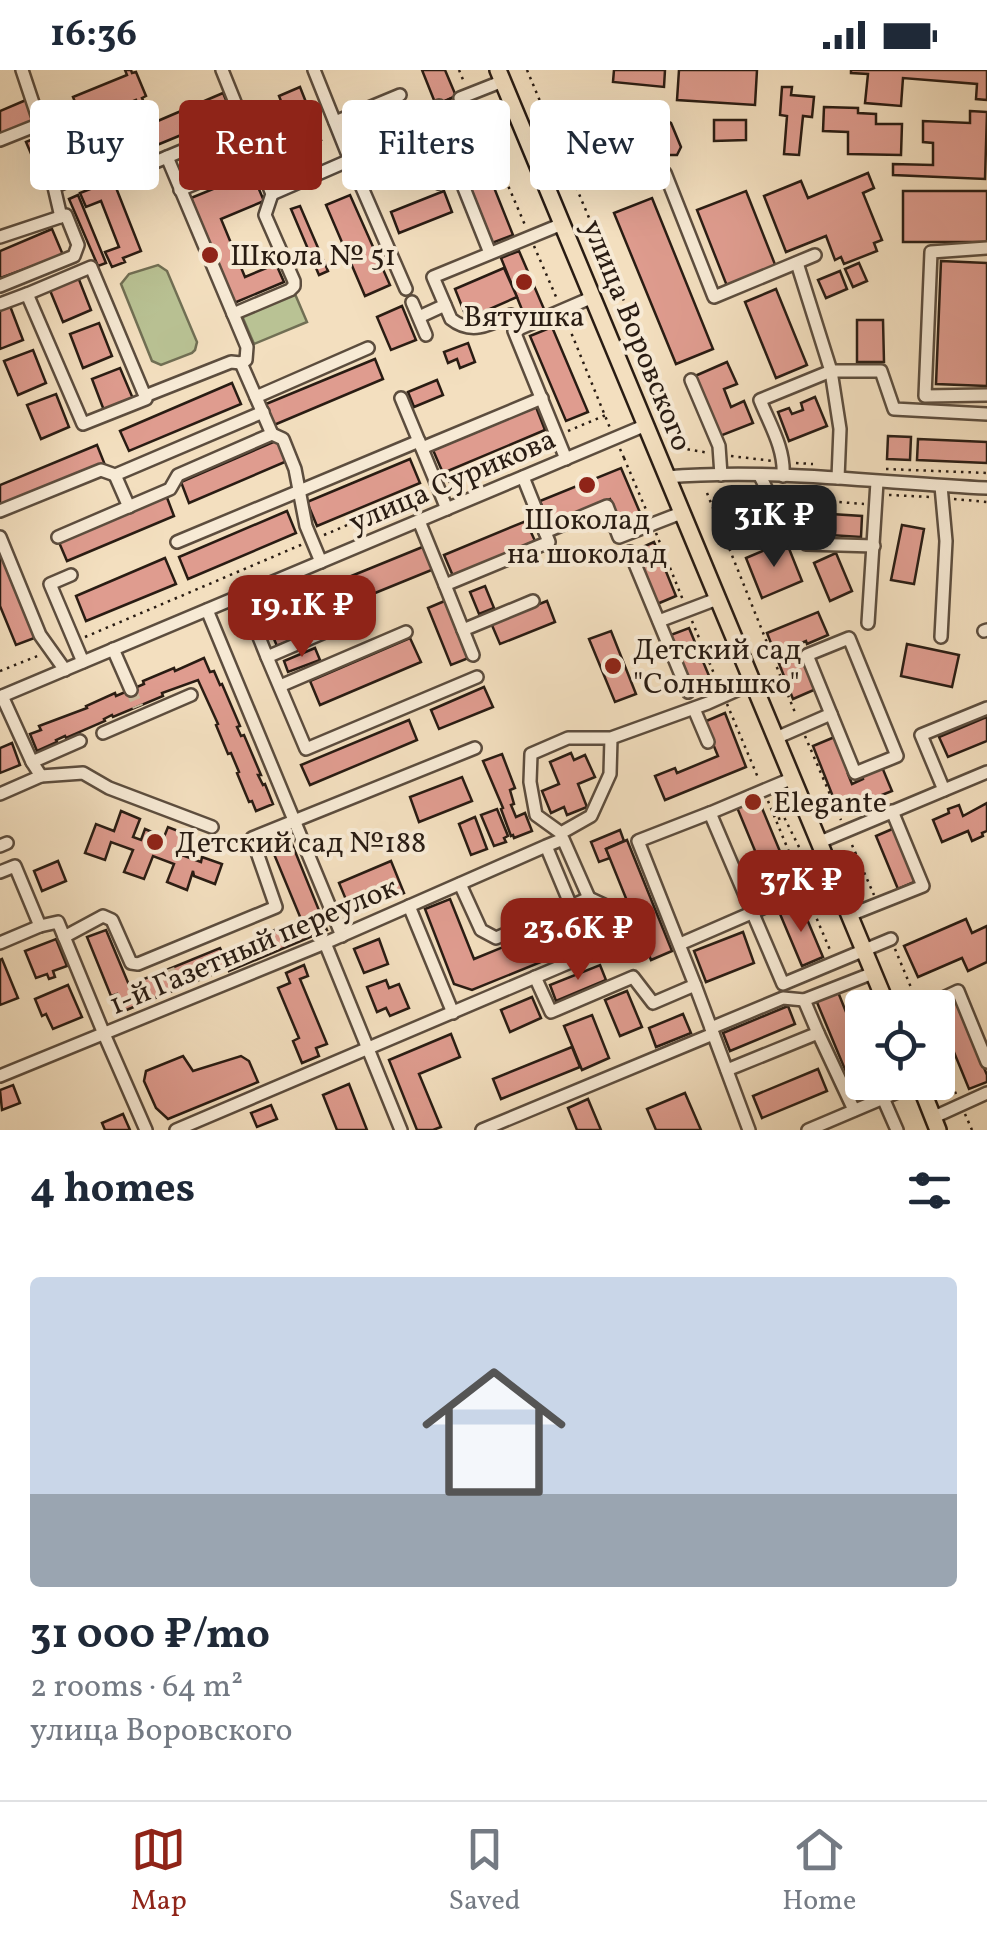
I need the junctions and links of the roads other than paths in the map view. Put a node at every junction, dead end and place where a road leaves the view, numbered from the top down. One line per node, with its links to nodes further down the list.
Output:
1 (22, 70): 7 (street)
2 (222, 70): 8 (street)
3 (314, 70): 9 (street)
4 (500, 75): 6 (street); 26 (main road, улица Воровского)
5 (400, 94): 9 (street)
6 (460, 98)
7 (32, 100)
8 (234, 100)
9 (334, 122): 12 (street)
10 (30, 128): 11 (street)
11 (0, 140)
12 (342, 141)
13 (179, 152): 14 (street)
14 (166, 158): 15 (street); 18 (street)
15 (159, 161)
16 (342, 163): 24 (street)
17 (670, 183): 31 (street)
18 (179, 188)
19 (55, 190): 25 (street)
20 (180, 190): 39 (street)
21 (270, 190): 24 (street)
22 (363, 190): 33 (street)
23 (465, 190): 29 (street)
24 (272, 194): 39 (street)
25 (61, 217): 27 (street); 32 (street)
26 (562, 224): 29 (street); 35 (main road, улица Воровского)
27 (0, 237)
28 (987, 248): 47 (street)
29 (490, 253): 38 (street)
30 (815, 255): 31 (street)
31 (797, 262): 45 (street)
32 (0, 286)
33 (406, 289)
34 (27, 294): 37 (street); 48 (street); 48 (street)
35 (593, 297): 41 (street); 54 (main road, улица Воровского)
36 (412, 302): 40 (street)
37 (0, 304)
38 (445, 305): 40 (street); 41 (street)
39 (233, 314): 44 (street)
40 (418, 317): 42 (street)
41 (517, 330): 51 (street)
42 (426, 335)
43 (368, 348): 49 (street)
44 (241, 364): 48 (street); 49 (street)
45 (831, 371): 53 (street); 61 (street); 64 (street)
46 (691, 380): 59 (street)
47 (987, 395)
48 (144, 396)
49 (256, 397): 52 (street)
50 (401, 398): 56 (street)
51 (542, 398): 56 (street); 57 (street)
52 (263, 412): 55 (street); 58 (street)
53 (987, 414)
54 (646, 426): 57 (street, улица Сурикова); 63 (main road, улица Воровского)
55 (272, 434): 67 (street); 69 (street)
56 (420, 444): 67 (street); 70 (street)
57 (566, 459): 62 (street, улица Сурикова)
58 (116, 475): 69 (street); 71 (street)
59 (721, 475): 60 (street); 63 (street)
60 (760, 476): 61 (street); 74 (street)
61 (783, 476): 64 (street)
62 (523, 477): 70 (street, улица Сурикова); 75 (street)
63 (666, 477): 72 (main road, улица Воровского)
64 (838, 478): 65 (street)
65 (877, 488): 68 (street); 80 (street)
66 (987, 488): 68 (street)
67 (299, 491): 78 (street); 82 (street)
68 (941, 492): 94 (street)
69 (128, 507): 77 (street)
70 (448, 509): 73 (street, улица Сурикова)
71 (0, 512)
72 (682, 513): 75 (street); 86 (main road, улица Воровского)
73 (418, 521): 82 (street, улица Сурикова); 84 (street)
74 (744, 530)
75 (545, 532): 84 (street)
76 (0, 537): 99 (street)
77 (58, 537)
78 (177, 542)
79 (806, 544): 80 (street)
80 (874, 546): 90 (street)
81 (630, 552): 89 (street)
82 (321, 562): 85 (street, улица Сурикова)
83 (70, 575): 98 (street)
84 (445, 586): 92 (street)
85 (242, 595): 88 (street, улица Сурикова); 97 (street)
86 (717, 599): 89 (street); 101 (main road, улица Воровского)
87 (533, 602): 92 (street)
88 (206, 610): 95 (street, улица Сурикова); 124 (street)
89 (659, 621): 104 (street)
90 (868, 622)
91 (332, 628): 97 (street)
92 (463, 630): 96 (street)
93 (406, 632): 102 (street)
94 (941, 637)
95 (114, 649): 98 (street, улица Сурикова); 103 (street)
96 (473, 655)
97 (267, 657): 102 (street)
98 (84, 662): 99 (street, улица Сурикова)
99 (64, 670): 106 (street, улица Сурикова)
100 (477, 677): 102 (street)
101 (752, 683): 108 (street); 112 (main road, улица Воровского)
102 (280, 686)
103 (131, 690)
104 (688, 692)
105 (191, 695): 110 (street)
106 (1, 696): 116 (street)
107 (987, 708): 120 (street)
108 (694, 709): 111 (street); 114 (street)
109 (831, 714): 109 (street); 112 (street)
110 (103, 732)
111 (611, 738): 111 (street)
112 (776, 738): 119 (main road, улица Воровского)
113 (80, 741): 116 (street)
114 (708, 742)
115 (475, 748): 124 (street)
116 (32, 762): 118 (street)
117 (987, 772): 120 (street)
118 (41, 776): 121 (street); 125 (street)
119 (793, 778): 123 (street); 126 (main road, улица Воровского)
120 (944, 790): 122 (street)
121 (0, 794)
122 (892, 810): 126 (street); 135 (street)
123 (710, 812): 134 (street); 142 (street)
124 (294, 820): 137 (street); 144 (street)
125 (212, 826)
126 (820, 842): 129 (main road, улица Воровского)
127 (546, 846): 130 (street, 1-й Газетный переулок); 131 (street); 133 (street)
128 (0, 872): 136 (street)
129 (834, 876): 134 (street); 135 (main road, улица Воровского)
130 (460, 884): 132 (street, 1-й Газетный переулок); 133 (street)
131 (589, 898): 133 (street); 147 (street)
132 (409, 906): 137 (street, 1-й Газетный переулок); 152 (street)
133 (571, 906)
134 (752, 912): 142 (street); 143 (street)
135 (850, 915): 143 (main road, улица Воровского)
136 (40, 926): 138 (street); 140 (street)
137 (342, 936): 141 (street, 1-й Газетный переулок)
138 (64, 937): 144 (street); 155 (street)
139 (891, 939): 143 (street)
140 (0, 943)
141 (325, 943): 155 (street, 1-й Газетный переулок); 156 (street)
142 (680, 944): 148 (street)
143 (864, 950): 146 (main road, улица Воровского)
144 (163, 954): 145 (street)
145 (169, 969)
146 (874, 972): 149 (main road, улица Воровского); 151 (street)
147 (535, 978): 148 (street); 152 (street)
148 (695, 986): 153 (street)
149 (881, 990)
150 (955, 992): 157 (street)
151 (804, 1000): 153 (street); 154 (street)
152 (453, 1013): 156 (street)
153 (712, 1031): 158 (street); 169 (street)
154 (818, 1033): 158 (street); 164 (street)
155 (104, 1034): 159 (street, 1-й Газетный переулок); 166 (street)
156 (368, 1049): 167 (street); 168 (street)
157 (987, 1062)
158 (728, 1070): 170 (street)
159 (0, 1076)
160 (987, 1093): 165 (street)
161 (878, 1100): 164 (street)
162 (884, 1100): 172 (street)
163 (926, 1100): 165 (main road)
164 (854, 1110): 171 (street)
165 (935, 1124)
166 (146, 1130)
167 (176, 1130)
168 (401, 1130)
169 (482, 1130)
170 (750, 1130)
171 (810, 1130)
172 (896, 1130)

